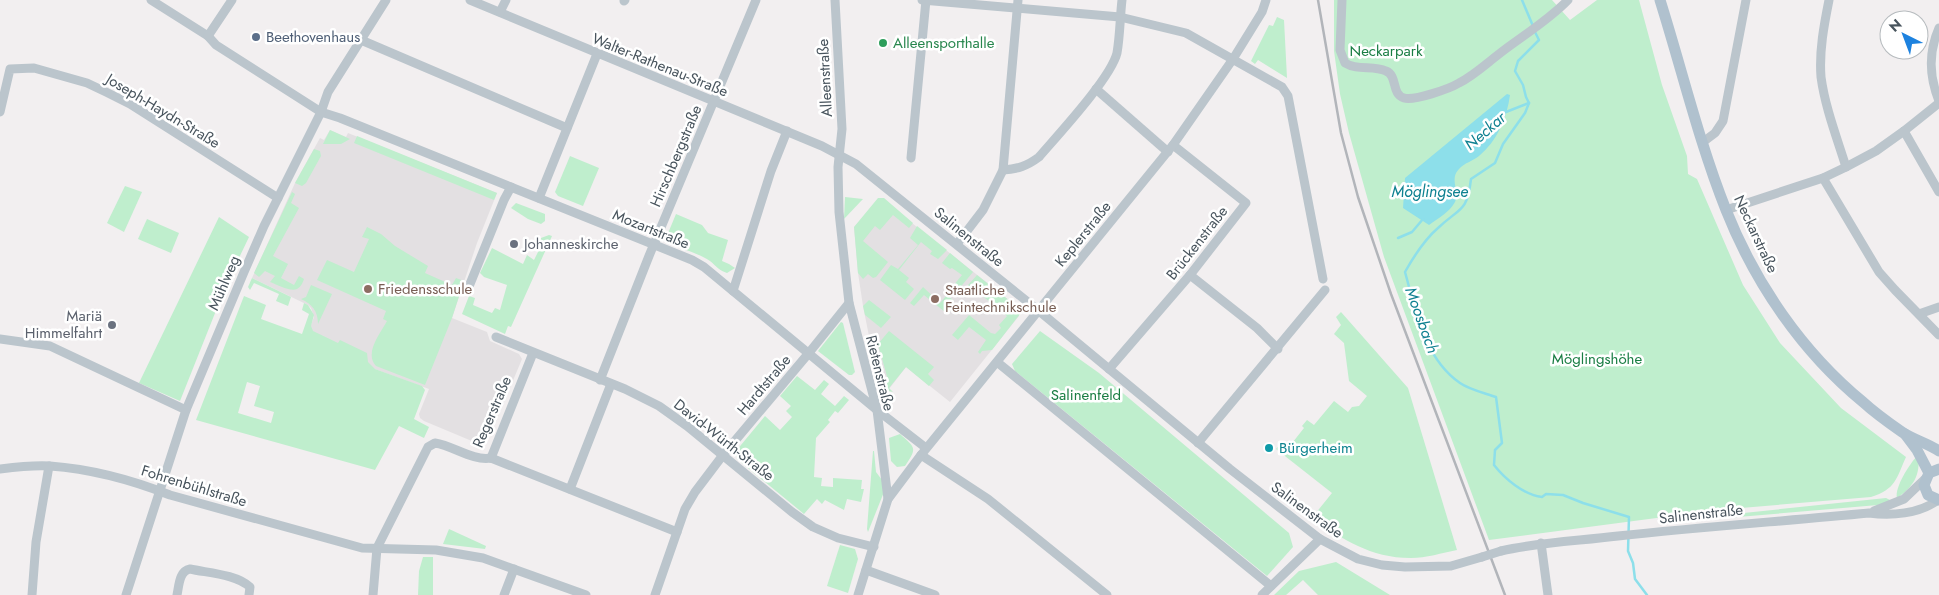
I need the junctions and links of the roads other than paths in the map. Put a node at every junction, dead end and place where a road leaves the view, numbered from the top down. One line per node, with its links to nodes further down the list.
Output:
1 (151, 0): 21 (street, Mozartstraße)
2 (232, 0): 21 (street)
3 (386, 0): 22 (street, Mühlweg)
4 (470, 0): 18 (street, Walter-Rathenau-Straße)
5 (506, 0): 18 (street)
6 (756, 0): 26 (street, Hirschbergstraße)
7 (835, 0): 35 (street, Alleenstraße)
8 (922, 0): 9 (street)
9 (926, 0): 17 (street); 36 (street)
10 (1122, 0): 19 (street)
11 (1266, 0): 24 (street, Keplerstraße)
12 (1342, 0): 13 (street)
13 (1568, 0)
14 (1660, 0): 33 (main road, Neckarstraße)
15 (1746, 0): 33 (street)
16 (1830, 0): 37 (street)
17 (1018, 4): 19 (street); 38 (street)
18 (500, 12): 23 (street, Walter-Rathenau-Straße)
19 (1120, 17): 24 (street); 25 (street)
20 (1939, 28): 27 (street)
21 (208, 36): 29 (street, Mozartstraße)
22 (361, 40): 29 (street, Mühlweg); 30 (street)
23 (597, 54): 26 (street, Walter-Rathenau-Straße); 30 (street)
24 (1233, 59): 34 (street, Keplerstraße); 48 (street)
25 (1096, 88): 34 (street); 38 (street)
26 (714, 102): 31 (street, Walter-Rathenau-Straße); 46 (street, Hirschbergstraße)
27 (1939, 102): 32 (street)
28 (0, 112): 42 (street, Joseph-Haydn-Straße)
29 (321, 112): 40 (street, Mozartstraße); 42 (street, Mühlweg)
30 (567, 128): 43 (street)
31 (787, 131): 35 (street, Walter-Rathenau-Straße); 51 (street)
32 (1904, 131): 37 (street); 41 (street)
33 (1703, 142): 44 (main road, Neckarstraße)
34 (1171, 148): 47 (street, Brückenstraße); 54 (street, Keplerstraße)
35 (840, 155): 45 (street, Salinenstraße); 52 (street, Rietenstraße)
36 (911, 158)
37 (1846, 167): 39 (street)
38 (1003, 170): 45 (street)
39 (1823, 178): 44 (street); 55 (street)
40 (511, 187): 43 (street, Mozartstraße); 49 (street)
41 (1939, 192)
42 (278, 198): 66 (street, Mühlweg)
43 (538, 198): 46 (street, Mozartstraße)
44 (1726, 210): 68 (main road, Neckarstraße)
45 (957, 244): 54 (street, Salinenstraße)
46 (654, 246): 51 (street, Mozartstraße); 64 (street, Hirschbergstraße)
47 (1190, 275): 59 (street); 63 (street, Brückenstraße)
48 (1323, 279)
49 (470, 284)
50 (1326, 290): 59 (street)
51 (733, 291): 61 (street, Mozartstraße)
52 (849, 303): 61 (street, Hardtstraße); 67 (street, Rietenstraße)
53 (1939, 307): 55 (street)
54 (1039, 311): 62 (street, Keplerstraße); 63 (street, Salinenstraße)
55 (1919, 314): 56 (street)
56 (1939, 335)
57 (496, 337): 60 (street, David-Würth-Straße)
58 (0, 339): 66 (street)
59 (1278, 349): 69 (street)
60 (533, 353): 64 (street, David-Würth-Straße); 73 (street, Regerstraße)
61 (808, 354): 67 (street, Mozartstraße); 72 (street, Hardtstraße)
62 (997, 362): 71 (street, Keplerstraße); 89 (street)
63 (1109, 370): 69 (street, Salinenstraße)
64 (600, 380): 65 (street, David-Würth-Straße)
65 (612, 384): 72 (street, David-Würth-Straße); 77 (street)
66 (186, 410): 78 (street, Mühlweg)
67 (876, 410): 71 (street, Mozartstraße); 79 (street, Rietenstraße)
68 (1904, 433): 70 (main road, Neckarstraße); 76 (main road, Neckarstraße)
69 (1198, 443): 83 (street, Salinenstraße)
70 (1939, 451)
71 (924, 452): 79 (street, Keplerstraße); 100 (street, Mozartstraße)
72 (723, 456): 82 (street, Hardtstraße); 85 (street, David-Würth-Straße)
73 (490, 458): 77 (street); 86 (street, Regerstraße)
74 (48, 466): 75 (street, Fohrenbühlstraße); 78 (street, Fohrenbühlstraße); 90 (street)
75 (0, 469)
76 (1931, 474): 80 (main road, Neckarstraße); 81 (street, Salinenstraße)
77 (570, 489): 82 (street)
78 (158, 491): 86 (street, Fohrenbühlstraße); 91 (street, Mühlweg)
79 (888, 499): 85 (street, Rietenstraße)
80 (1938, 500): 81 (street, Salinenstraße)
81 (1869, 513): 84 (street, Salinenstraße)
82 (677, 532): 97 (street, Hardtstraße)
83 (1320, 539): 84 (street, Salinenstraße, bridge); 89 (street)
84 (1541, 543): 102 (street)
85 (874, 547): 88 (street, Rietenstraße)
86 (377, 548): 87 (street, Fohrenbühlstraße); 94 (street)
87 (514, 569): 95 (street); 96 (street, Fohrenbühlstraße)
88 (866, 570): 98 (street, Rietenstraße); 99 (street)
89 (1271, 586): 101 (street)
90 (32, 595)
91 (126, 595)
92 (177, 595): 93 (street)
93 (249, 595)
94 (373, 595)
95 (504, 595)
96 (586, 595)
97 (655, 595)
98 (858, 595)
99 (935, 595)
100 (1107, 595)
101 (1262, 595)
102 (1548, 595)

